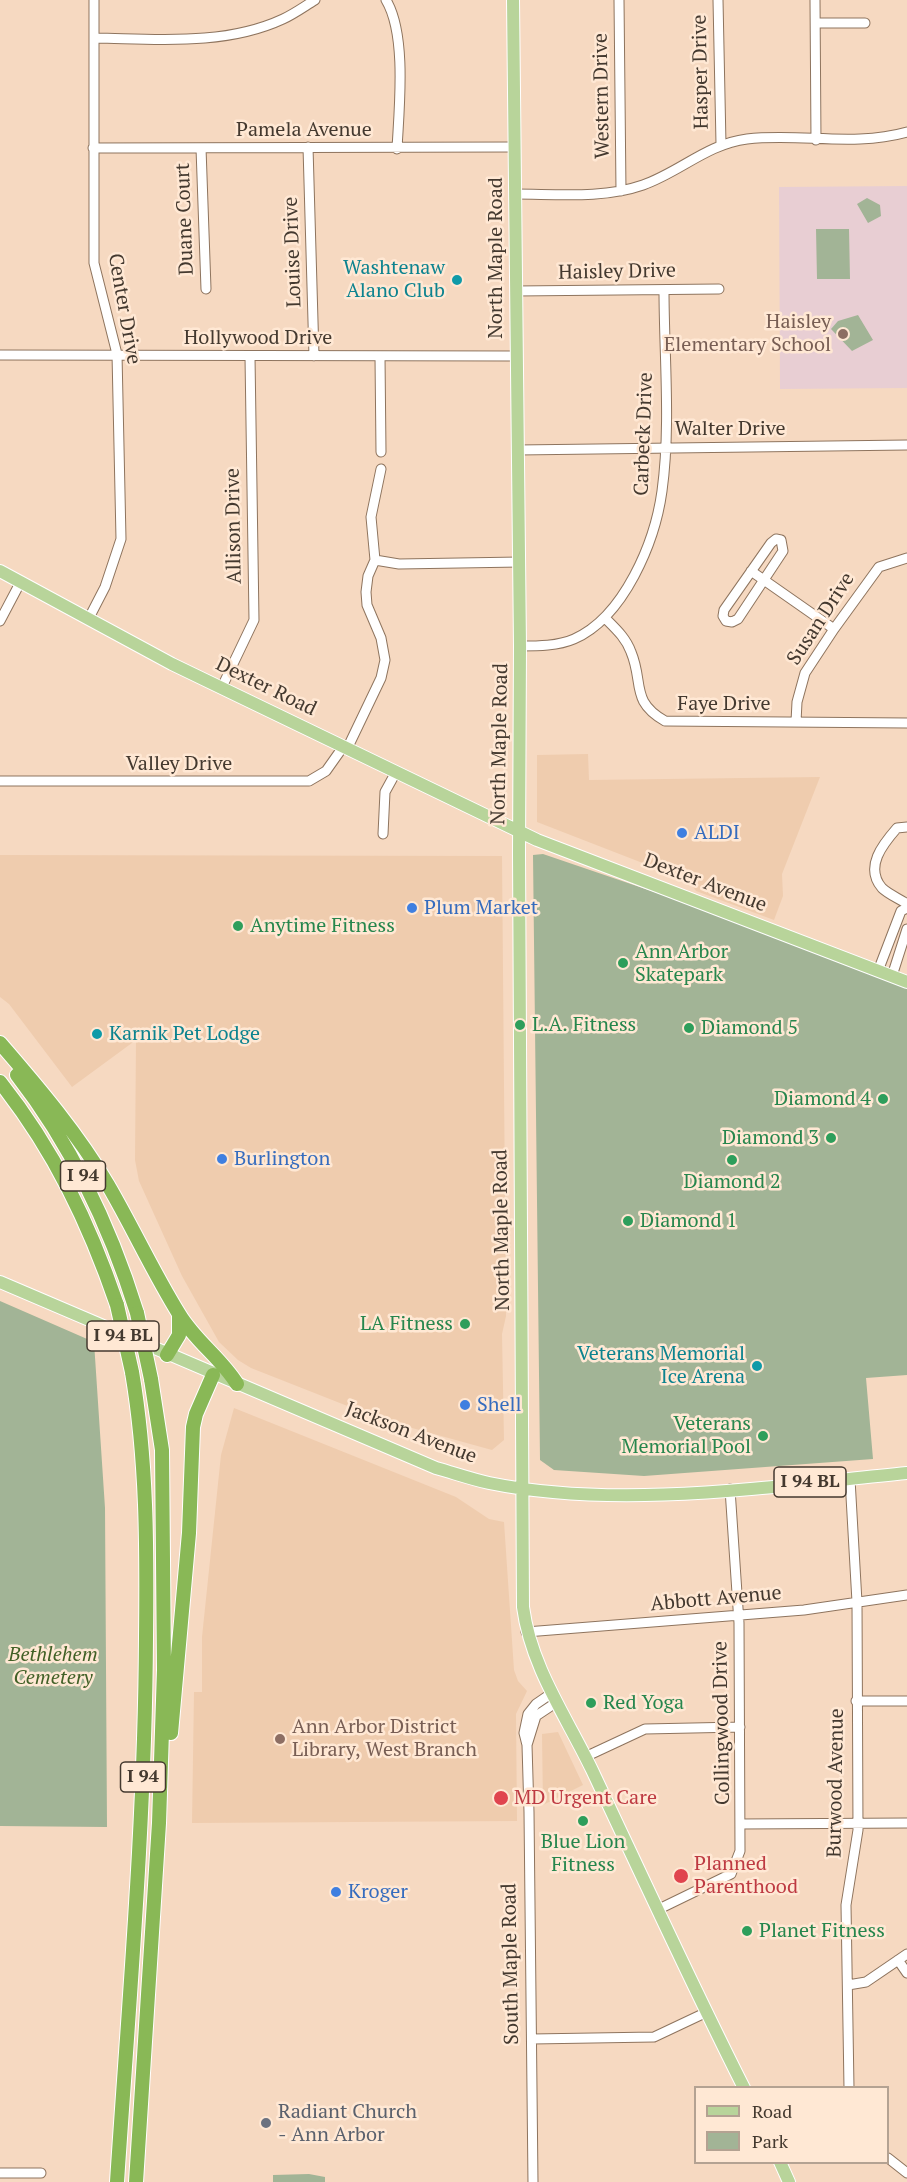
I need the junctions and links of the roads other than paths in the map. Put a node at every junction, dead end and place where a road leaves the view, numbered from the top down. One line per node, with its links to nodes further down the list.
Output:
1 (94, 0): 10 (street, Center Drive)
2 (315, 0): 10 (street)
3 (386, 0): 18 (street)
4 (513, 0): 15 (main road, North Maple Road)
5 (619, 0): 19 (street, Western Drive)
6 (718, 0): 13 (street, Hasper Drive)
7 (815, 0): 9 (street)
8 (865, 22): 9 (street)
9 (816, 23): 12 (street)
10 (96, 38): 16 (street, Center Drive)
11 (907, 132): 12 (street)
12 (816, 140): 13 (street)
13 (721, 144): 19 (street)
14 (308, 147): 17 (street, Pamela Avenue); 18 (street, Pamela Avenue); 27 (street, Louise Drive)
15 (515, 147): 18 (street, Pamela Avenue); 20 (main road, North Maple Road)
16 (93, 148): 17 (street, Pamela Avenue); 25 (street, Center Drive)
17 (201, 148): 22 (street, Duane Court)
18 (397, 149)
19 (621, 191): 20 (street)
20 (515, 194): 24 (main road, North Maple Road)
21 (719, 289): 23 (street, Haisley Drive)
22 (206, 290)
23 (664, 290): 24 (street, Haisley Drive); 32 (street, Carbeck Drive)
24 (516, 291): 28 (main road, North Maple Road)
25 (117, 354): 26 (street, Hollywood Drive); 29 (street, Hollywood Drive); 43 (street, Center Drive)
26 (0, 355)
27 (314, 356): 29 (street, Hollywood Drive); 30 (street, Hollywood Drive)
28 (516, 356): 30 (street, Hollywood Drive); 33 (main road, North Maple Road)
29 (250, 357): 48 (street, Allison Drive)
30 (380, 357): 34 (street)
31 (907, 446): 32 (street, Walter Drive)
32 (664, 447): 33 (street, Walter Drive); 44 (street, Carbeck Drive)
33 (518, 450): 38 (main road, North Maple Road)
34 (381, 452)
35 (381, 469): 37 (street)
36 (907, 558): 46 (street, Susan Drive)
37 (375, 560): 38 (street); 51 (street)
38 (520, 562): 47 (main road, North Maple Road)
39 (0, 571): 42 (main road, Dexter Road)
40 (751, 572): 41 (street); 41 (street); 41 (street)
41 (763, 581): 46 (street)
42 (20, 583): 43 (main road, Dexter Road); 45 (street)
43 (89, 618): 48 (main road, Dexter Road)
44 (605, 618): 47 (street, Carbeck Drive); 49 (street, Faye Drive)
45 (0, 621)
46 (834, 629): 49 (street, Susan Drive)
47 (520, 646): 55 (main road, North Maple Road)
48 (222, 687): 51 (main road, Dexter Road)
49 (796, 722): 50 (street, Faye Drive)
50 (907, 723)
51 (345, 748): 52 (main road, Dexter Road); 53 (street, Valley Drive)
52 (396, 772): 55 (main road, Dexter Road); 56 (street)
53 (0, 782)
54 (907, 827): 57 (street)
55 (519, 831): 59 (main road, Dexter Avenue); 72 (main road, North Maple Road)
56 (383, 834)
57 (907, 906): 59 (street)
58 (907, 929): 60 (street)
59 (878, 970): 60 (main road, Dexter Avenue)
60 (892, 976): 61 (main road, Dexter Avenue)
61 (907, 982)
62 (0, 1043): 66 (highway)
63 (0, 1054): 83 (highway, I 94, bridge)
64 (0, 1082): 101 (highway, I 94, bridge)
65 (0, 1282): 67 (main road, Jackson Avenue / I 94 BL)
66 (179, 1316): 67 (highway); 69 (highway)
67 (167, 1355): 68 (main road, Jackson Avenue / I 94 BL)
68 (213, 1375): 69 (main road, Jackson Avenue / I 94 BL); 83 (highway)
69 (237, 1384): 72 (main road, Jackson Avenue / I 94 BL)
70 (907, 1473): 71 (main road, Jackson Avenue / I 94 BL)
71 (850, 1479): 73 (main road, Jackson Avenue / I 94 BL); 75 (street, Burwood Avenue)
72 (522, 1488): 73 (main road, Jackson Avenue / I 94 BL); 77 (main road)
73 (730, 1489): 76 (street, Collingwood Drive)
74 (907, 1595): 75 (street, Abbott Avenue)
75 (857, 1602): 76 (street, Abbott Avenue); 79 (street, Burwood Avenue)
76 (738, 1616): 77 (street, Abbott Avenue); 81 (street, Collingwood Drive)
77 (526, 1632): 78 (main road)
78 (554, 1698): 82 (main road); 93 (street, South Maple Road)
79 (856, 1701): 80 (street); 84 (street, Burwood Avenue)
80 (907, 1701)
81 (740, 1727): 82 (street); 86 (street, Collingwood Drive)
82 (585, 1756): 87 (main road)
83 (160, 1794): 102 (highway, I 94)
84 (858, 1823): 85 (street); 86 (street); 91 (street, Burwood Avenue)
85 (907, 1823)
86 (741, 1824): 87 (street, Collingwood Drive)
87 (659, 1909): 92 (main road)
88 (907, 1954): 89 (street)
89 (898, 1960): 90 (street); 91 (street)
90 (907, 1973)
91 (848, 1985): 95 (street, Burwood Avenue)
92 (707, 2012): 93 (street); 94 (main road)
93 (532, 2039): 103 (street, South Maple Road)
94 (743, 2086)
95 (849, 2086)
96 (889, 2159): 100 (street)
97 (780, 2164): 104 (main road)
98 (0, 2173): 99 (street)
99 (41, 2173)
100 (907, 2173)
101 (117, 2182)
102 (136, 2182)
103 (533, 2182)
104 (789, 2182)

